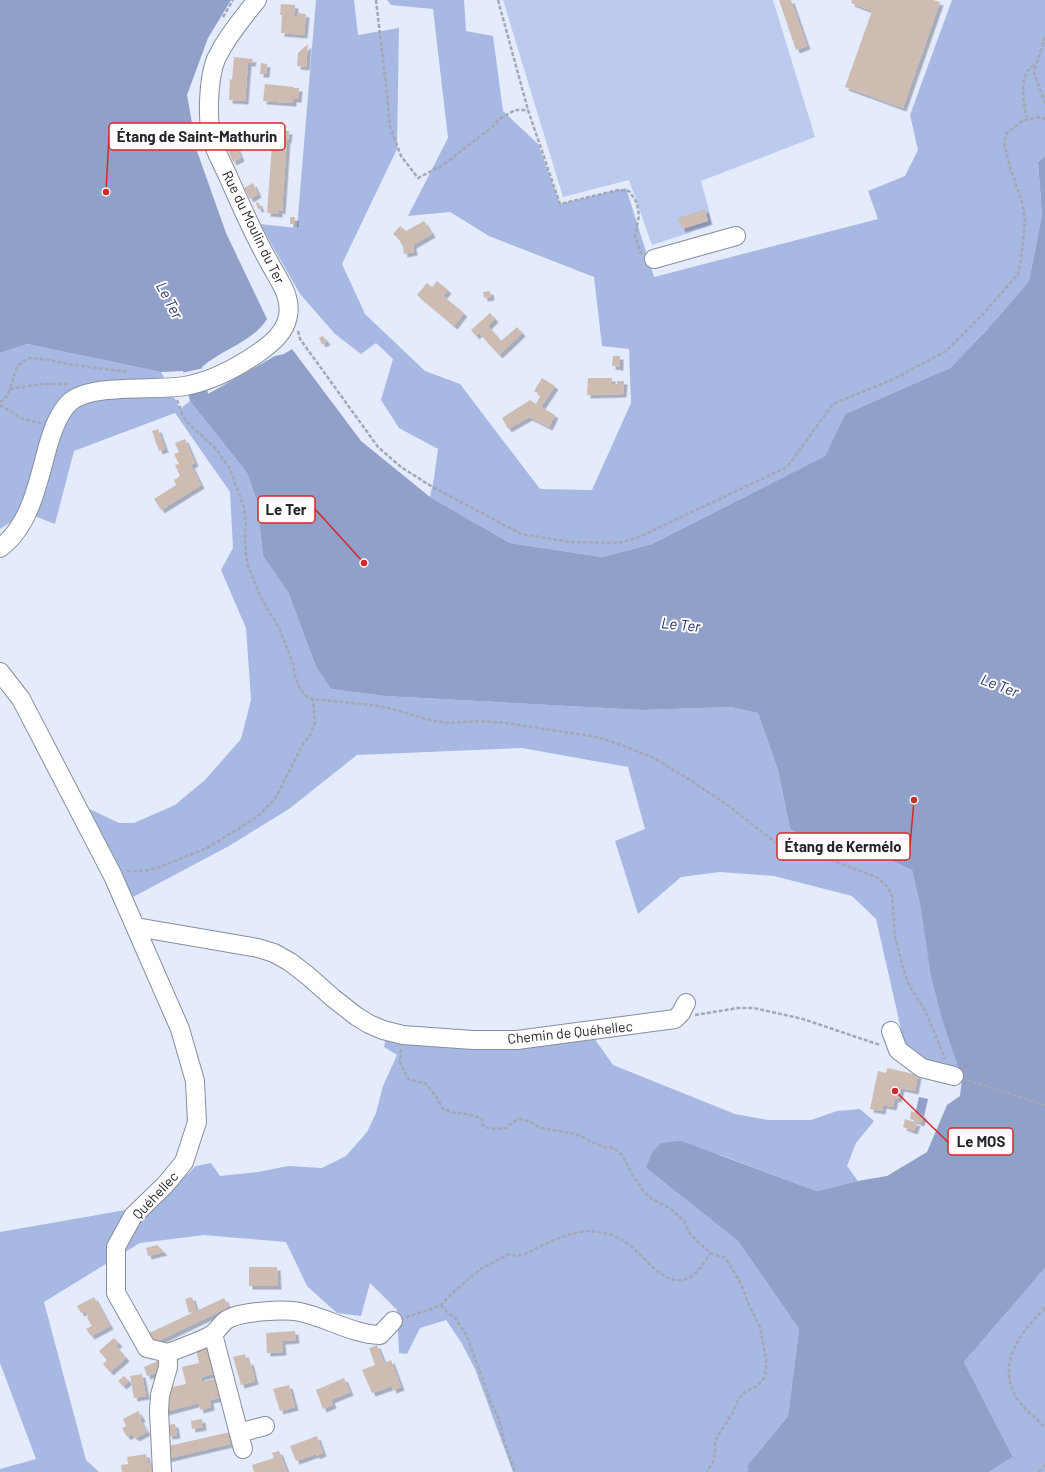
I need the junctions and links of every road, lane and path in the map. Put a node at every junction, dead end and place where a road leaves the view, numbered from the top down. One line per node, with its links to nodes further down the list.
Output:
1 (257, 0): 15 (street, Rue du Moulin du Ter)
2 (376, 0): 7 (path)
3 (498, 0): 7 (path)
4 (1045, 37): 5 (path)
5 (1037, 61): 6 (path); 8 (path)
6 (1045, 103)
7 (528, 110): 11 (path)
8 (1027, 119): 9 (path); 12 (path)
9 (1045, 119)
10 (736, 236): 11 (street)
11 (654, 259)
12 (297, 328)
13 (130, 373): 16 (path)
14 (72, 384): 16 (path)
15 (179, 386): 19 (street, Rue du Moulin du Ter); 22 (path)
16 (10, 389): 17 (path)
17 (0, 402)
18 (0, 405): 19 (path)
19 (56, 424): 20 (street, Rue du Moulin du Ter)
20 (0, 548)
21 (0, 672): 23 (street, Quéhellec)
22 (313, 699): 23 (path); 30 (path)
23 (113, 876): 24 (street, Quéhellec)
24 (136, 927): 28 (street, Chemin de Quéhellec); 37 (street, Quéhellec)
25 (686, 1003): 26 (street)
26 (675, 1019): 28 (street, Chemin de Quéhellec); 29 (path)
27 (890, 1031): 29 (street)
28 (403, 1035): 32 (path)
29 (898, 1050): 30 (street)
30 (958, 1077): 31 (path)
31 (1045, 1105)
32 (711, 1253): 33 (path); 43 (path)
33 (441, 1305): 35 (path); 42 (path)
34 (1045, 1308): 39 (path)
35 (392, 1321): 36 (street)
36 (213, 1334): 37 (street); 38 (street)
37 (168, 1353): 41 (street)
38 (265, 1426)
39 (1045, 1428)
40 (1045, 1464): 44 (path)
41 (162, 1472)
42 (515, 1472)
43 (707, 1472)
44 (1038, 1472)

